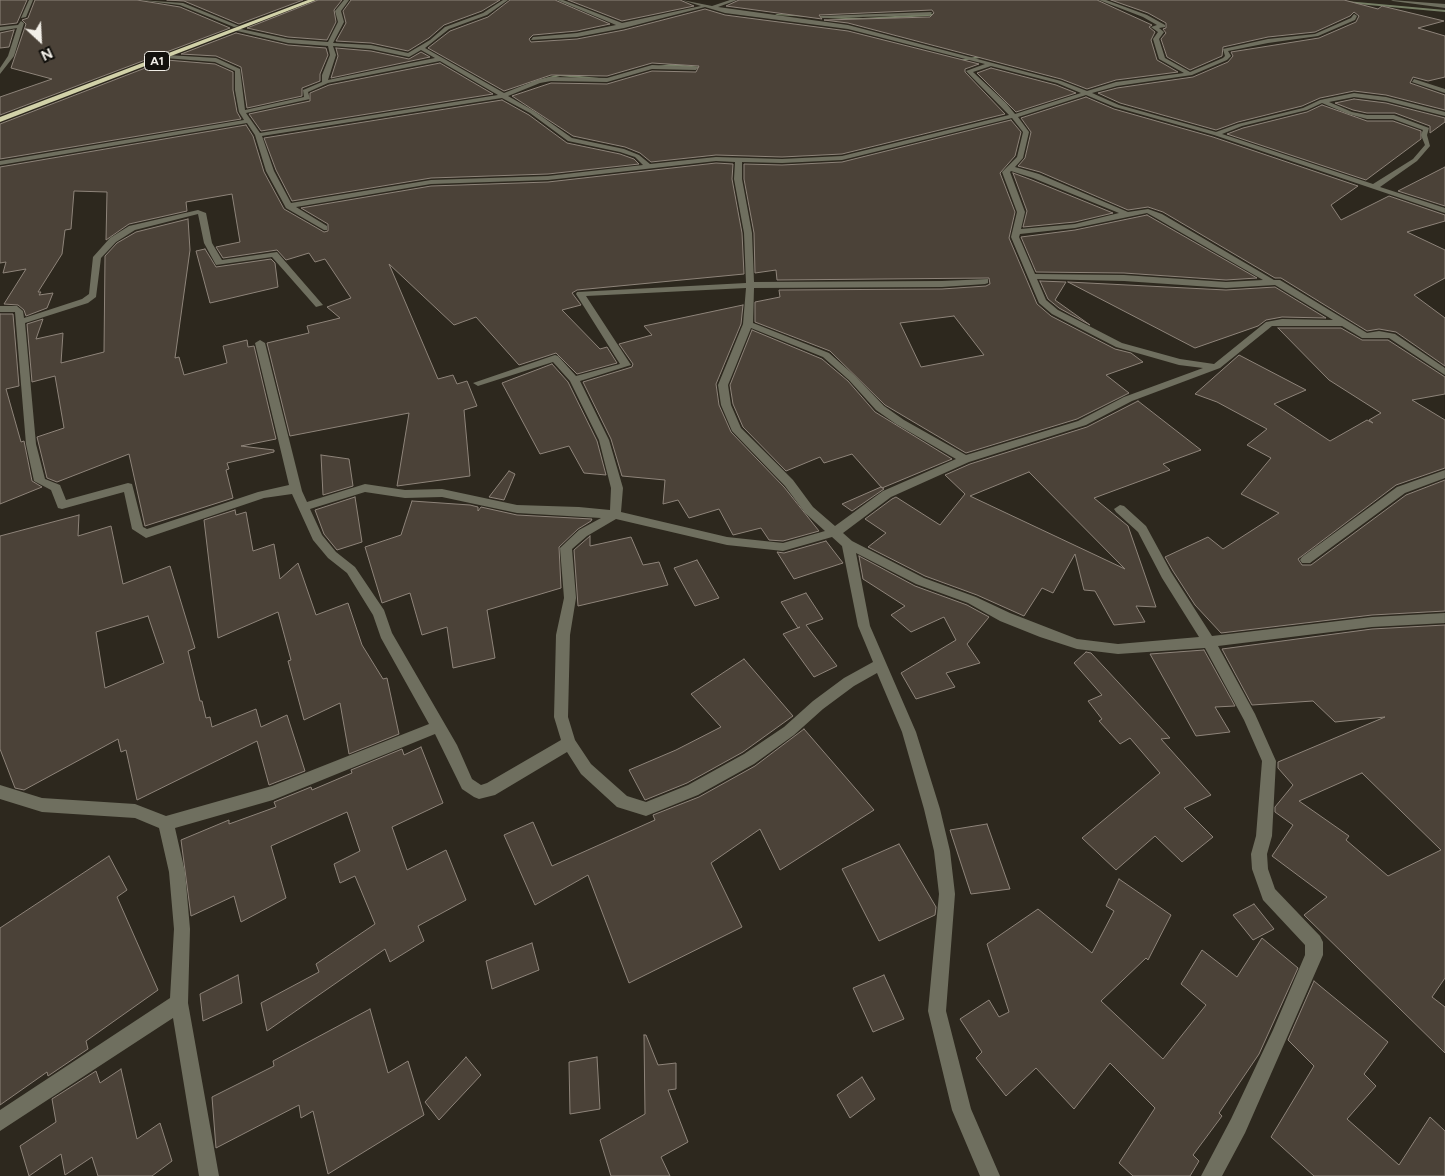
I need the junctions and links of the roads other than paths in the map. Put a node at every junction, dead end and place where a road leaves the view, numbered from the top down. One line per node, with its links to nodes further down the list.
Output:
1 (31, 0): 20 (street)
2 (141, 0): 23 (street)
3 (302, 0): 23 (highway, A1)
4 (313, 0): 23 (highway, A1)
5 (347, 0): 26 (street)
6 (506, 0): 27 (street)
7 (559, 0): 21 (street)
8 (684, 0): 14 (street)
9 (735, 0): 15 (street)
10 (1101, 0): 33 (street)
11 (1393, 0): 12 (street)
12 (1406, 1): 13 (street)
13 (1445, 6)
14 (703, 7): 15 (street); 21 (street)
15 (710, 8): 22 (street)
16 (930, 13): 19 (street)
17 (823, 16): 19 (street)
18 (1354, 16): 33 (street)
19 (869, 18): 22 (street)
20 (21, 22): 24 (street); 32 (street)
21 (624, 26): 25 (street)
22 (848, 27): 30 (street)
23 (236, 28): 26 (street); 28 (highway, A1); 41 (highway, A1)
24 (0, 29)
25 (533, 39)
26 (330, 44): 27 (street); 35 (street)
27 (422, 48): 29 (street)
28 (167, 57): 40 (street); 44 (highway, A1)
29 (439, 59): 35 (street); 38 (street)
30 (990, 65): 37 (street); 43 (street)
31 (696, 68): 38 (street)
32 (1, 69)
33 (1190, 74): 37 (street)
34 (1414, 81): 36 (street)
35 (325, 82): 40 (street)
36 (1445, 92)
37 (1086, 93): 43 (street); 46 (street)
38 (502, 96): 47 (street); 50 (street)
39 (1322, 101): 42 (street); 46 (street); 52 (street)
40 (242, 112): 45 (street)
41 (0, 114)
42 (1445, 114)
43 (1014, 116): 48 (street); 51 (street)
44 (0, 120)
45 (248, 121): 47 (street); 49 (street)
46 (1216, 134): 52 (street)
47 (258, 135): 53 (street)
48 (740, 160): 50 (street); 61 (street)
49 (0, 164)
50 (649, 167): 53 (street)
51 (1010, 168): 55 (street); 57 (street)
52 (1374, 187): 54 (street)
53 (290, 206): 56 (street)
54 (1445, 211)
55 (1127, 214): 57 (street); 60 (street)
56 (324, 228)
57 (1016, 232): 58 (street)
58 (1031, 276): 60 (street); 68 (street)
59 (985, 281): 61 (street)
60 (1272, 282): 65 (street)
61 (750, 285): 66 (street); 70 (street)
62 (319, 305): 64 (street)
63 (0, 309): 64 (street)
64 (20, 322): 74 (street)
65 (1346, 323): 68 (street); 69 (street)
66 (748, 324): 72 (street); 78 (street)
67 (260, 343): 74 (street)
68 (1217, 366): 72 (street)
69 (1445, 372)
70 (574, 380): 71 (street); 77 (street)
71 (478, 384)
72 (965, 459): 78 (street)
73 (1445, 474): 80 (street)
74 (296, 491): 75 (street)
75 (305, 507): 77 (street); 84 (street)
76 (1120, 509): 82 (street)
77 (614, 516): 78 (street); 85 (street)
78 (835, 532): 79 (street)
79 (848, 544): 82 (street); 83 (street)
80 (1306, 560)
81 (1445, 618): 82 (street)
82 (1209, 642): 92 (street)
83 (879, 665): 85 (street); 91 (street)
84 (437, 727): 85 (street); 87 (street)
85 (569, 743)
86 (0, 792): 87 (street)
87 (166, 823): 88 (street)
88 (180, 1003): 89 (street); 90 (street)
89 (0, 1121)
90 (209, 1176)
91 (990, 1176)
92 (1211, 1176)

